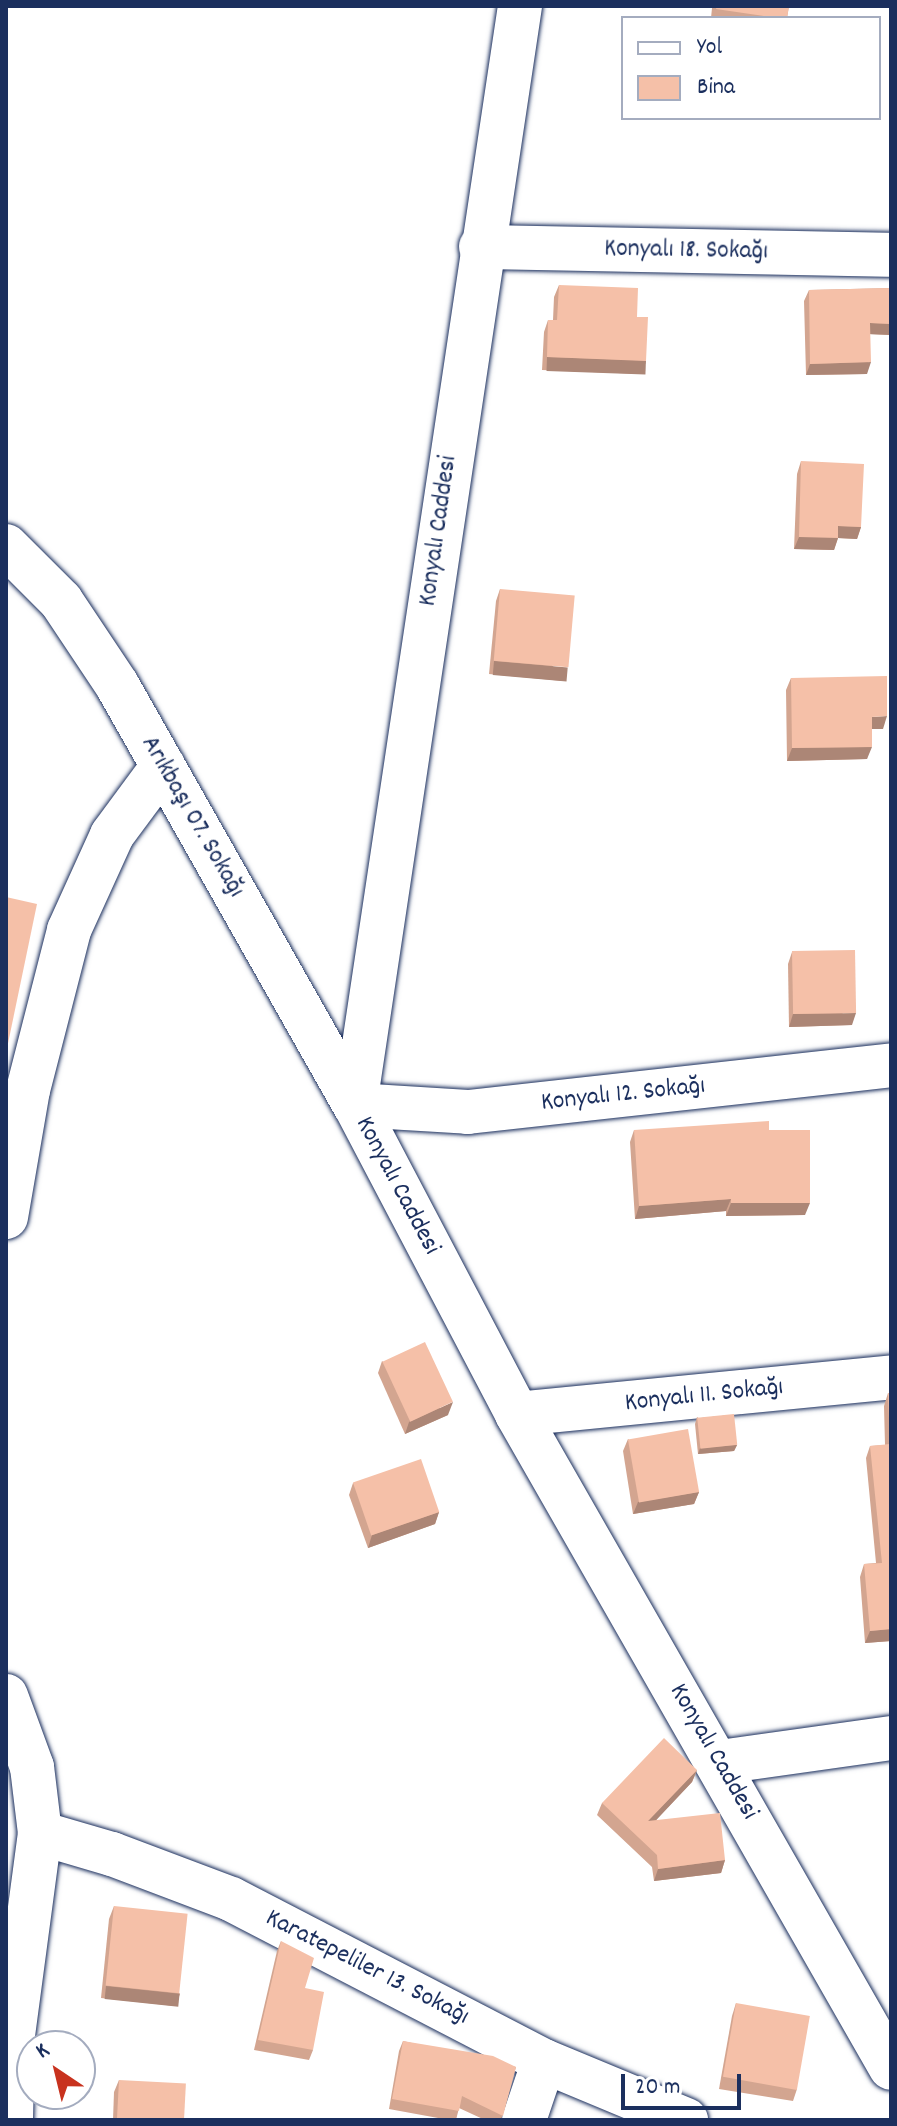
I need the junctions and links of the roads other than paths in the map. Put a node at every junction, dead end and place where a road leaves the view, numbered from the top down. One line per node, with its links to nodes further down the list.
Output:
1 (520, 6): 2 (street, Konyalı Caddesi)
2 (481, 247): 3 (street, Konyalı 18. Sokağı); 7 (street, Konyalı Caddesi)
3 (891, 255)
4 (6, 546): 5 (street, Arıkbaşı 07. Sokağı)
5 (163, 766): 7 (street, Arıkbaşı 07. Sokağı); 8 (street)
6 (891, 1065): 7 (street, Konyalı 12. Sokağı)
7 (355, 1105): 10 (street, Konyalı Caddesi)
8 (6, 1217)
9 (891, 1377): 10 (street, Konyalı 11. Sokağı)
10 (517, 1414): 13 (street, Konyalı Caddesi)
11 (9, 1715): 14 (street)
12 (891, 1738): 13 (street)
13 (720, 1762): 16 (street, Konyalı Caddesi)
14 (40, 1833): 15 (street, Karatepeliler 13. Sokağı); 17 (street)
15 (544, 2061): 18 (street); 19 (street, Karatepeliler 13. Sokağı)
16 (891, 2068)
17 (11, 2120)
18 (524, 2120)
19 (686, 2120)

